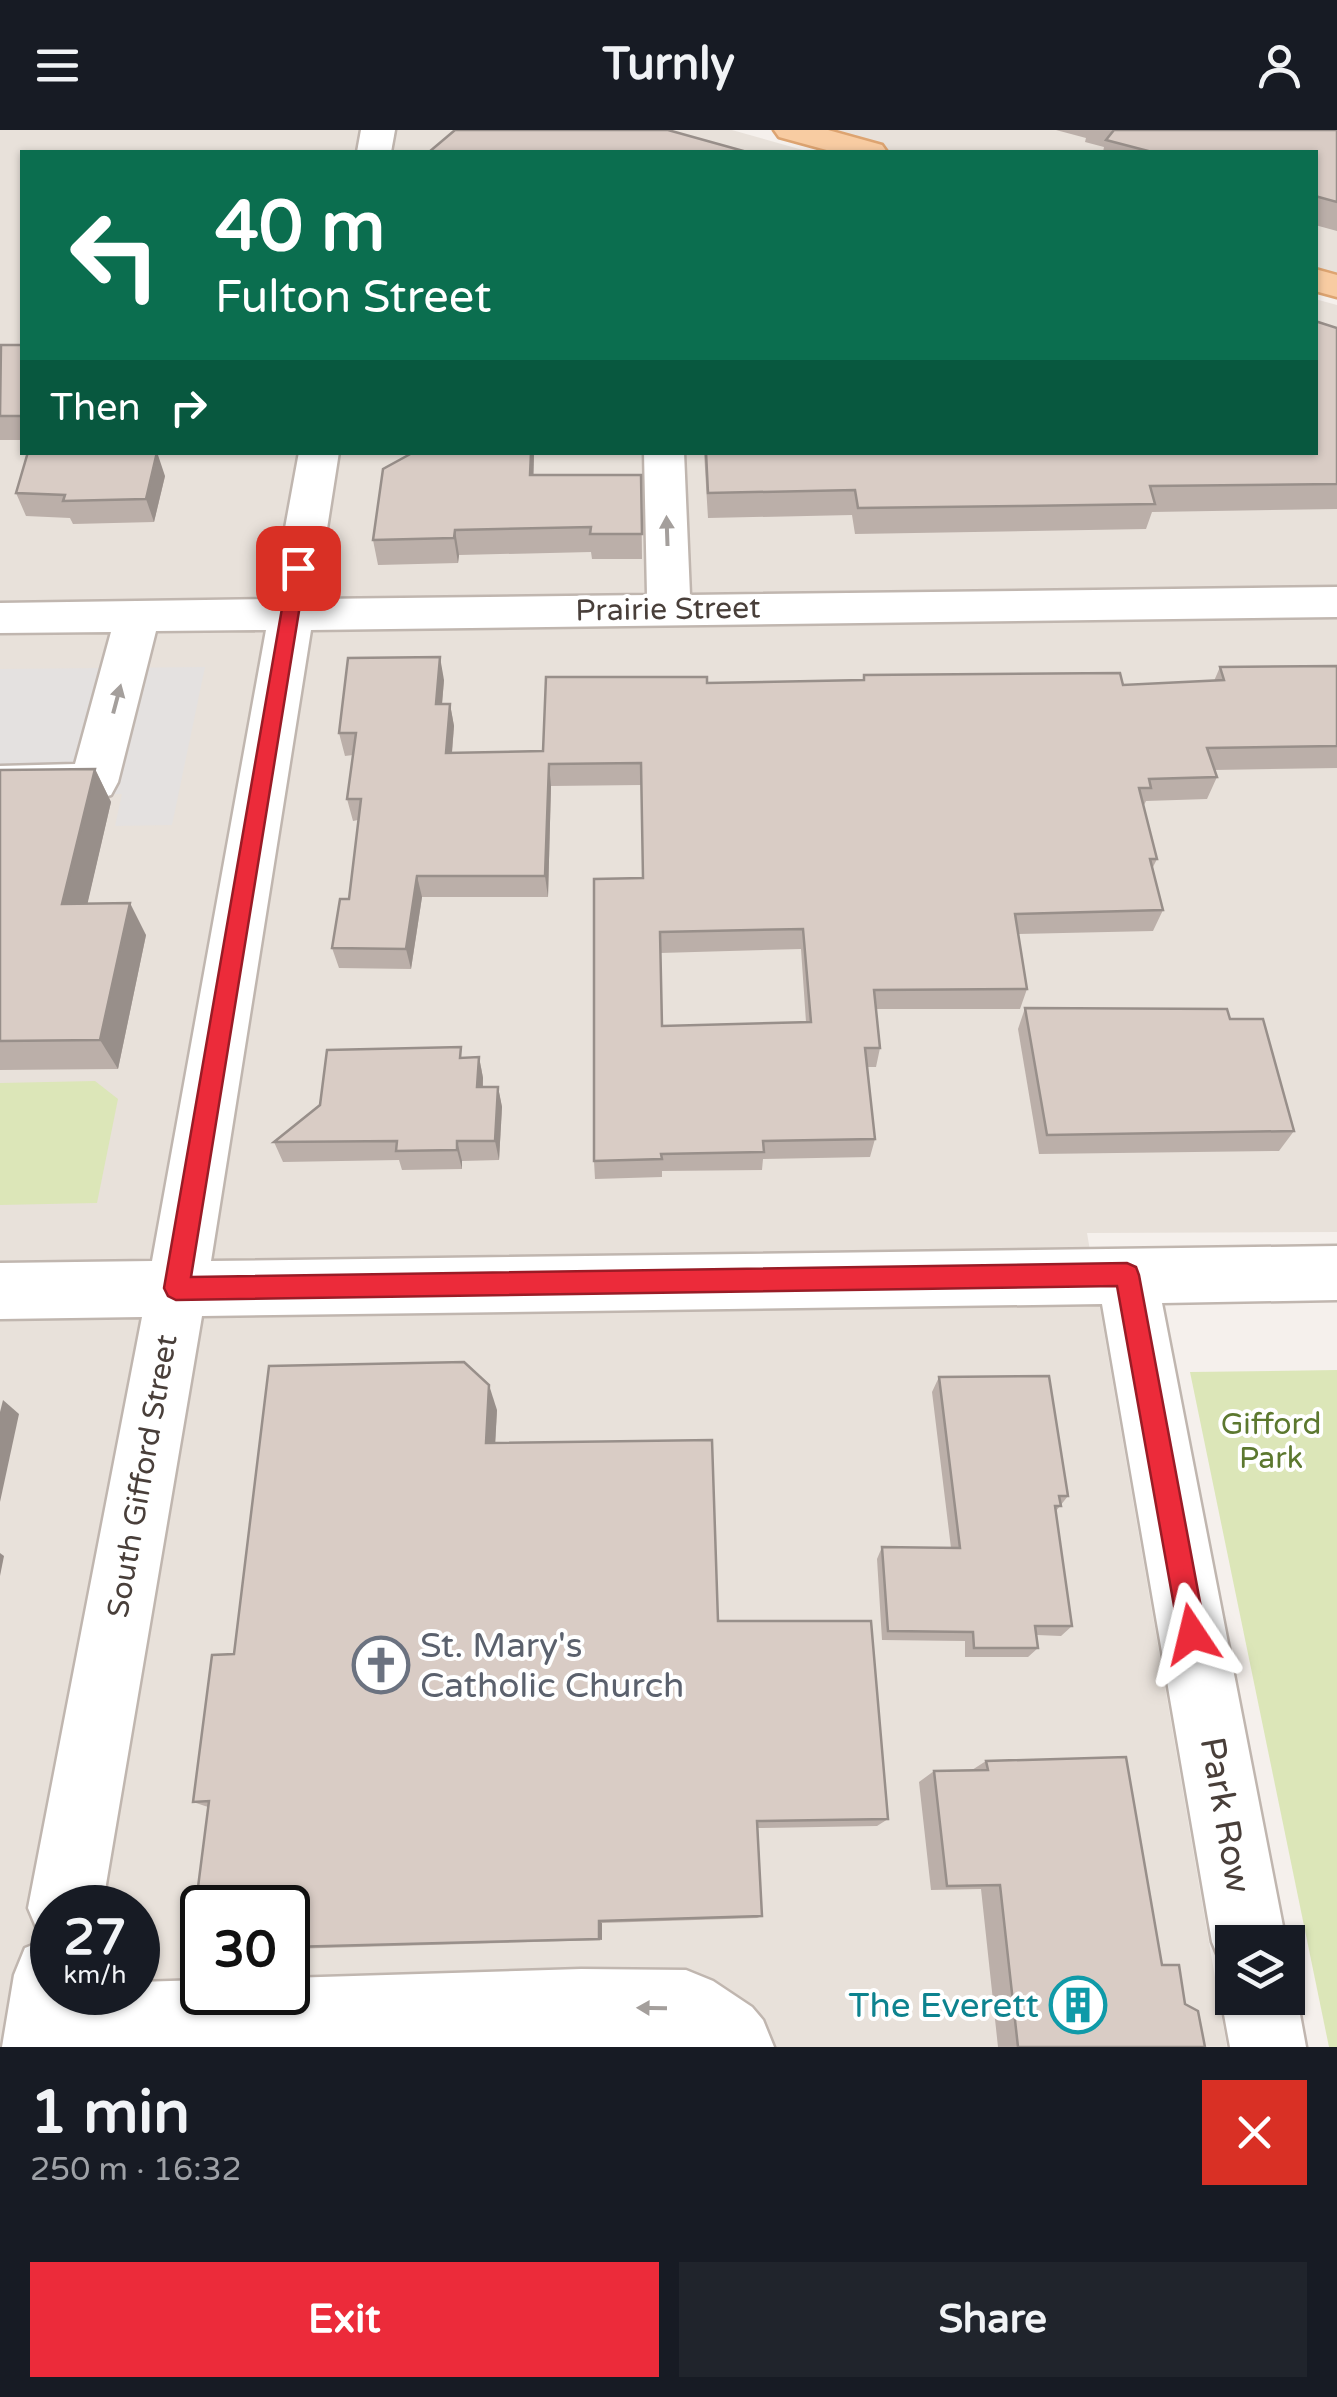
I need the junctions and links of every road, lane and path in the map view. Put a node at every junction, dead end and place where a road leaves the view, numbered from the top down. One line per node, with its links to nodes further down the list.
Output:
1 (791, 130): 2 (main road)
2 (863, 150)
3 (318, 455): 7 (street, South Gifford Street)
4 (664, 455): 6 (street, one-way to 4)
5 (1337, 602): 6 (street, Prairie Street)
6 (670, 610): 7 (street, Prairie Street)
7 (289, 614): 8 (street, Prairie Street); 13 (street, South Gifford Street)
8 (138, 616): 9 (street, Prairie Street); 10 (street, one-way to 8)
9 (2, 624)
10 (0, 784)
11 (1337, 1273): 12 (street)
12 (1127, 1275): 13 (street); 16 (street, Park Row)
13 (176, 1288): 14 (street); 15 (street, South Gifford Street)
14 (0, 1291)
15 (68, 1885)
16 (1246, 1925)
17 (160, 2013): 19 (street, one-way to 17)
18 (1262, 2015): 20 (street)
19 (736, 2047)
20 (1268, 2047)

